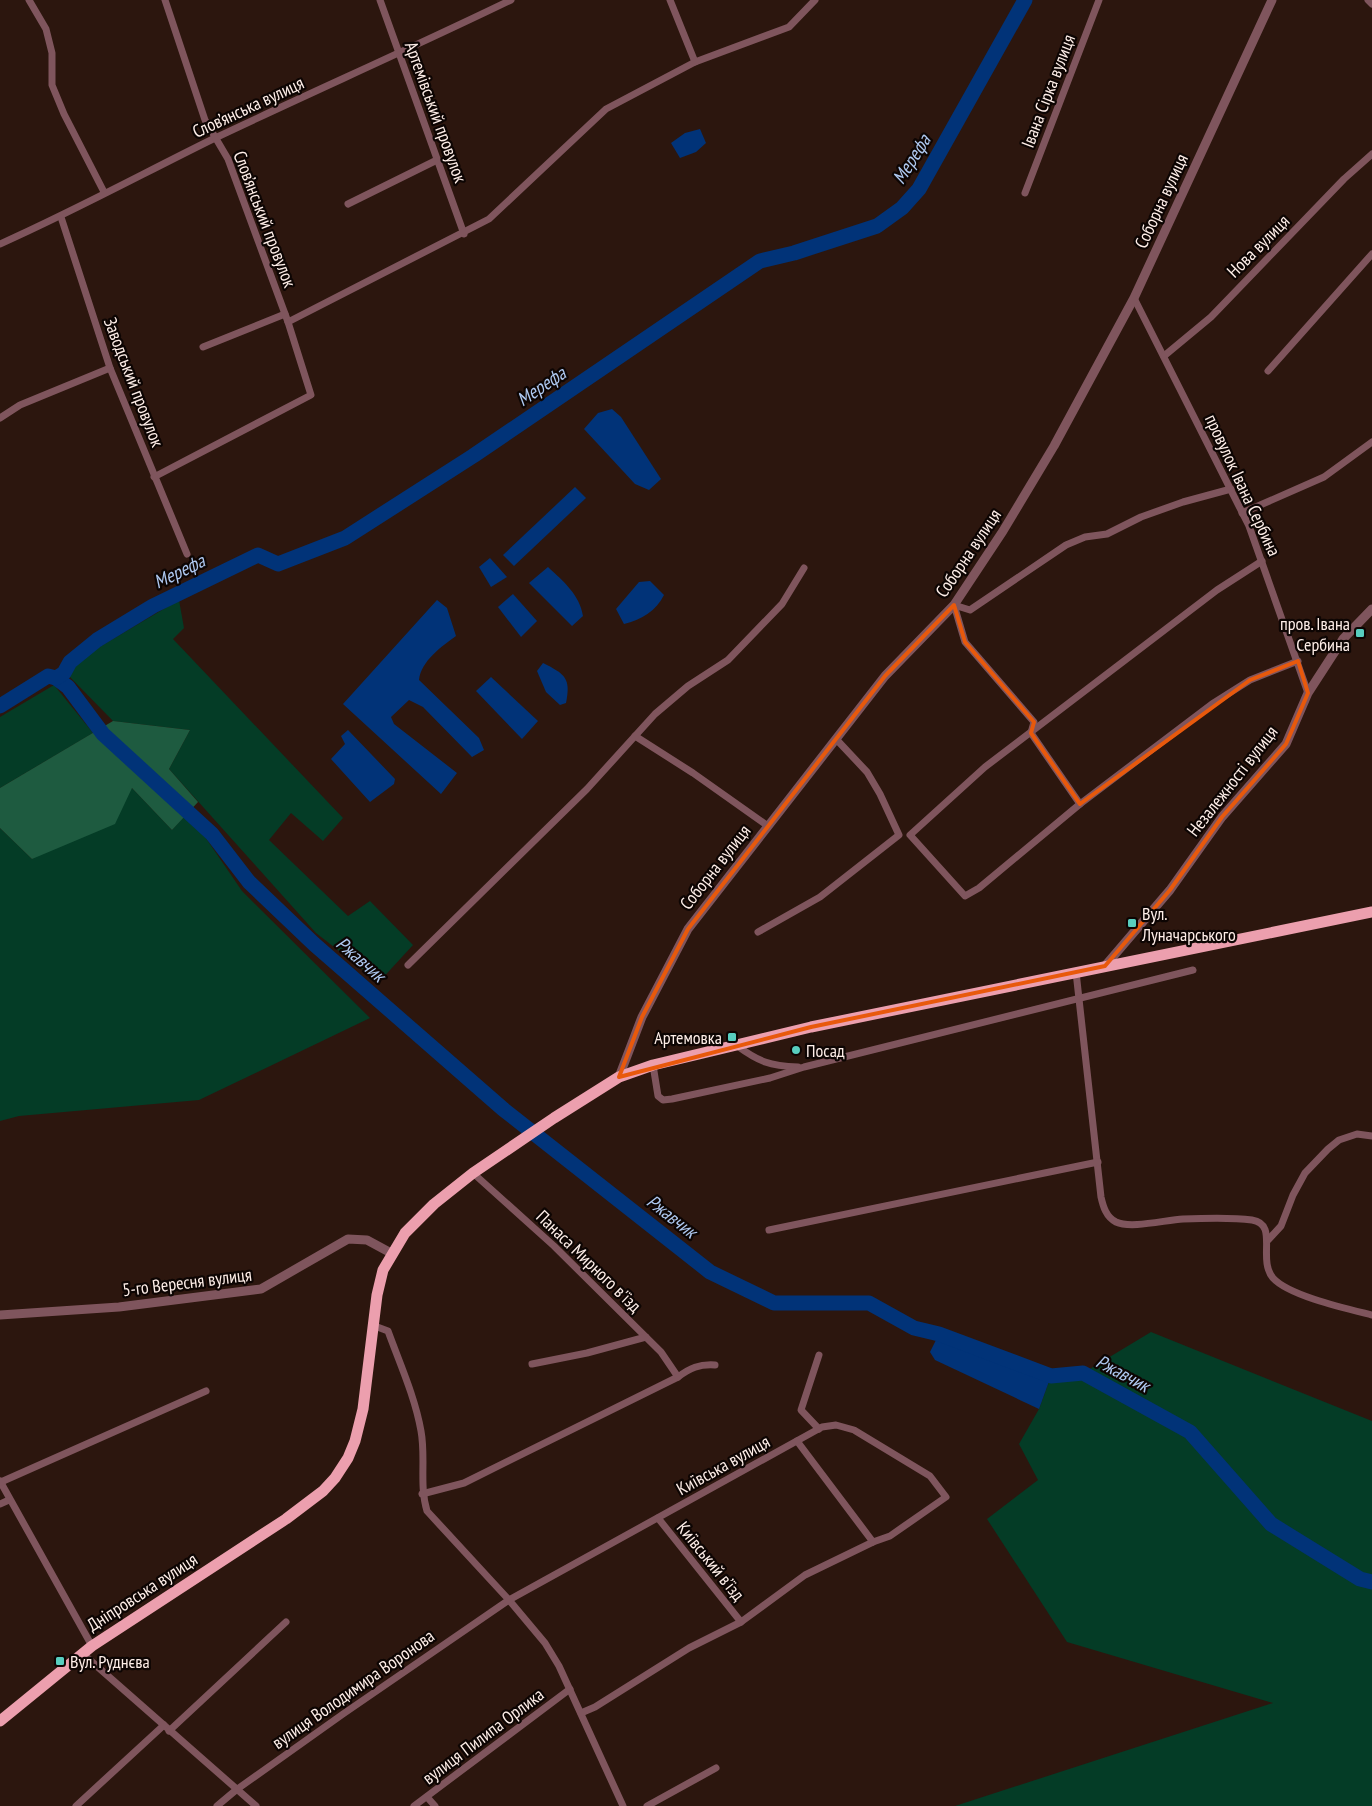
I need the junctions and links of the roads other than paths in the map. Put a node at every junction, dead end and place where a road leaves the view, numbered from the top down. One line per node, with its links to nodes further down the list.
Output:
1 (29, 0): 16 (street)
2 (165, 0): 13 (street, Слов’янський провулок)
3 (380, 0): 11 (street, Артемівський провулок)
4 (511, 0): 11 (street, Слов’янська вулиця)
5 (670, 0): 12 (street)
6 (815, 0): 12 (street)
7 (1099, 0): 17 (street, Івана Сірка вулиця)
8 (1272, 0): 23 (street, Соборна вулиця)
9 (1368, 0): 10 (street)
10 (1372, 4)
11 (399, 54): 13 (street, Слов’янська вулиця); 15 (street, Артемівський провулок)
12 (694, 62): 20 (street)
13 (216, 138): 16 (street, Слов’янська вулиця); 24 (street, Слов’янський провулок)
14 (1372, 154): 27 (street, Нова вулиця)
15 (437, 160): 18 (street); 20 (street, Артемівський провулок)
16 (104, 192): 19 (street, Слов’янська вулиця)
17 (1025, 193)
18 (348, 204)
19 (61, 217): 21 (street, Слов’янська вулиця); 28 (street, Заводський провулок)
20 (464, 234): 25 (street)
21 (0, 244)
22 (1372, 254): 29 (street)
23 (1134, 298): 27 (street, провулок Івана Сербина); 38 (street, Соборна вулиця)
24 (284, 314): 25 (street, Слов’янський провулок); 26 (street)
25 (288, 322): 32 (street, Слов’янський провулок)
26 (203, 347)
27 (1164, 356): 33 (street, провулок Івана Сербина)
28 (110, 368): 30 (street); 32 (street, Заводський провулок)
29 (1268, 371)
30 (0, 418)
31 (1372, 442): 34 (street)
32 (154, 477): 35 (street, Заводський провулок)
33 (1231, 489): 34 (street, провулок Івана Сербина); 38 (street)
34 (1242, 513): 36 (street, провулок Івана Сербина)
35 (188, 554)
36 (1262, 561): 40 (street, провулок Івана Сербина); 42 (street)
37 (804, 568): 43 (street)
38 (954, 605): 42 (street); 44 (street, Соборна вулиця)
39 (1372, 609): 41 (street, Незалежності вулиця)
40 (1298, 661): 41 (street, провулок Івана Сербина); 45 (street)
41 (1308, 693): 52 (street, Незалежності вулиця)
42 (1031, 733): 45 (street); 48 (street)
43 (635, 736): 46 (street); 51 (street)
44 (836, 739): 46 (street, Соборна вулиця); 47 (street)
45 (1080, 804): 48 (street)
46 (768, 826): 59 (street, Соборна вулиця)
47 (899, 835): 48 (street); 50 (street)
48 (910, 835)
49 (1372, 912): 52 (highway, Дніпровська вулиця)
50 (758, 932)
51 (408, 965)
52 (1105, 966): 54 (highway, Дніпровська вулиця)
53 (1193, 970): 55 (street)
54 (1076, 972): 55 (street); 56 (highway, Дніпровська вулиця)
55 (1077, 998): 58 (street); 61 (street)
56 (736, 1045): 57 (highway, Дніпровська вулиця); 58 (street)
57 (653, 1066): 58 (street); 59 (highway, Дніпровська вулиця)
58 (804, 1067)
59 (620, 1077): 62 (highway, Дніпровська вулиця)
60 (1372, 1136): 64 (street)
61 (1098, 1162): 63 (street); 65 (street)
62 (473, 1173): 67 (highway, Дніпровська вулиця); 71 (street, Панаса Мирного в'їзд)
63 (1263, 1226): 64 (street); 66 (street)
64 (1281, 1226): 66 (street)
65 (768, 1230)
66 (1268, 1240): 69 (street)
67 (392, 1253): 68 (street, 5-го Вересня вулиця); 70 (highway, Дніпровська вулиця)
68 (0, 1315)
69 (1372, 1316)
70 (372, 1324): 80 (street); 88 (highway, Дніпровська вулиця)
71 (646, 1337): 73 (street); 75 (street, Панаса Мирного в'їзд)
72 (819, 1355): 77 (street)
73 (532, 1364)
74 (714, 1365): 75 (street)
75 (678, 1377): 80 (street)
76 (206, 1391): 79 (street)
77 (819, 1429): 78 (street, Київська вулиця); 84 (street, Київська вулиця)
78 (796, 1442): 83 (street, Київська вулиця); 84 (street)
79 (0, 1481): 81 (street)
80 (422, 1494): 85 (street)
81 (9, 1500): 82 (street); 88 (street)
82 (0, 1504)
83 (658, 1518): 85 (street, Київська вулиця); 87 (street, Київський в’їзд)
84 (873, 1542): 87 (street)
85 (509, 1600): 89 (street); 94 (street, вулиця Володимира Воронова)
86 (286, 1622): 92 (street)
87 (741, 1622): 90 (street)
88 (87, 1650): 91 (highway, Дніпровська вулиця); 92 (street)
89 (570, 1689): 90 (street); 95 (street, вулиця Пилипа Орлика)
90 (581, 1713): 101 (street)
91 (0, 1722)
92 (167, 1728): 94 (street); 96 (street)
93 (716, 1768): 102 (street)
94 (236, 1790): 97 (street, вулиця Володимира Воронова); 98 (street)
95 (427, 1797): 99 (street, вулиця Пилипа Орлика); 100 (street)
96 (76, 1806)
97 (217, 1806)
98 (256, 1806)
99 (414, 1806)
100 (435, 1806)
101 (623, 1806)
102 (646, 1806)

